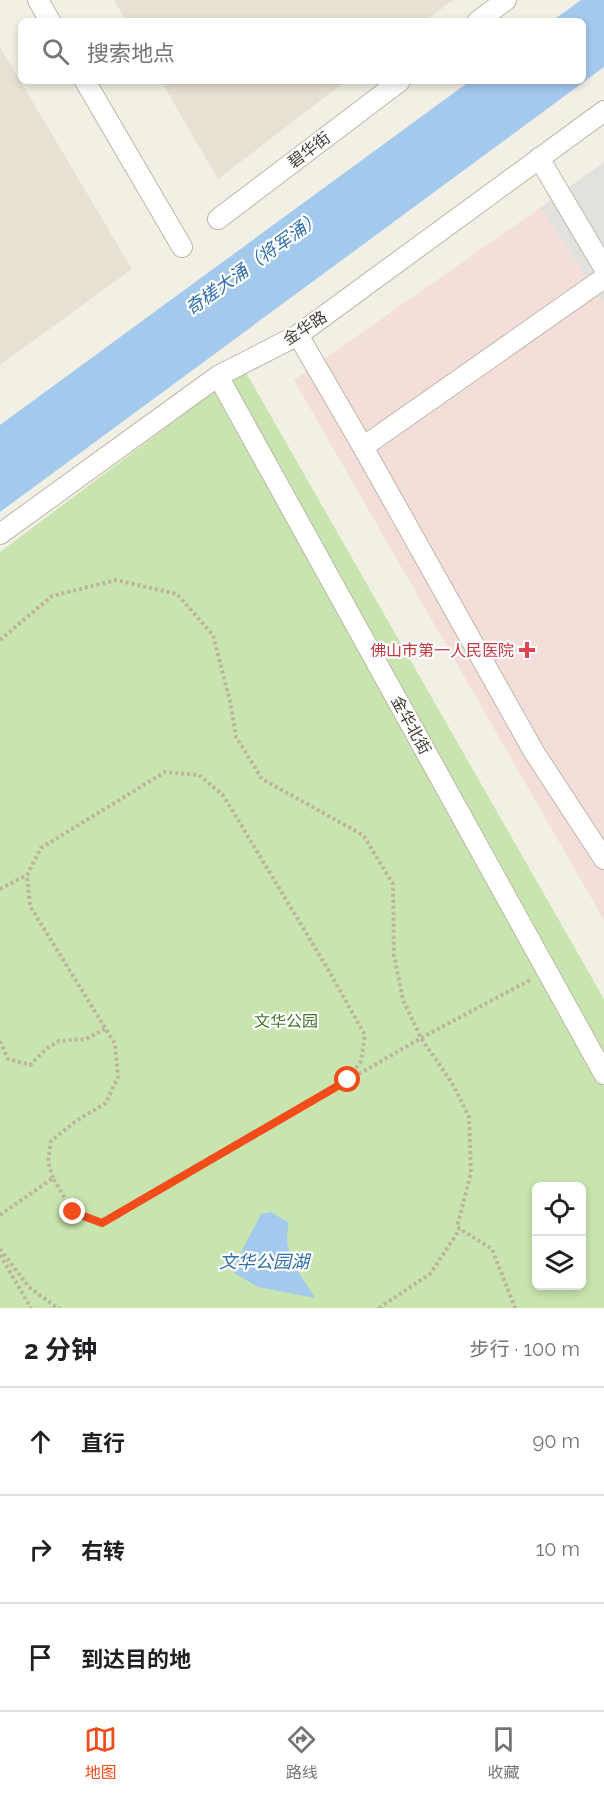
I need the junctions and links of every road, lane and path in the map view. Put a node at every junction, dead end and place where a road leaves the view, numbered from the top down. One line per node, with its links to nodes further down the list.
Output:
1 (38, 0): 4 (street)
2 (506, 0): 3 (street)
3 (482, 12)
4 (48, 18)
5 (87, 84): 10 (street)
6 (396, 84): 9 (street, 碧华街)
7 (604, 111): 8 (street, 金华路)
8 (539, 158): 11 (street); 13 (street, 金华路)
9 (218, 219)
10 (182, 247)
11 (604, 268)
12 (604, 278): 15 (street)
13 (297, 335): 14 (street, 金华路); 15 (street)
14 (218, 376): 16 (street, 金华路); 21 (street, 金华北街)
15 (363, 447): 18 (street)
16 (0, 534)
17 (0, 640): 23 (path)
18 (604, 859)
19 (27, 875): 20 (path); 22 (path); 26 (path)
20 (0, 889)
21 (547, 971): 23 (path); 25 (street, 金华北街)
22 (105, 1029): 24 (path); 27 (path)
23 (421, 1038): 26 (path); 29 (path)
24 (0, 1041)
25 (604, 1074)
26 (348, 1080): 27 (path)
27 (53, 1178): 28 (path)
28 (0, 1215)
29 (460, 1229): 34 (path); 35 (path)
30 (0, 1249): 33 (path)
31 (0, 1256): 32 (path)
32 (31, 1308)
33 (60, 1308)
34 (379, 1308)
35 (515, 1308)

